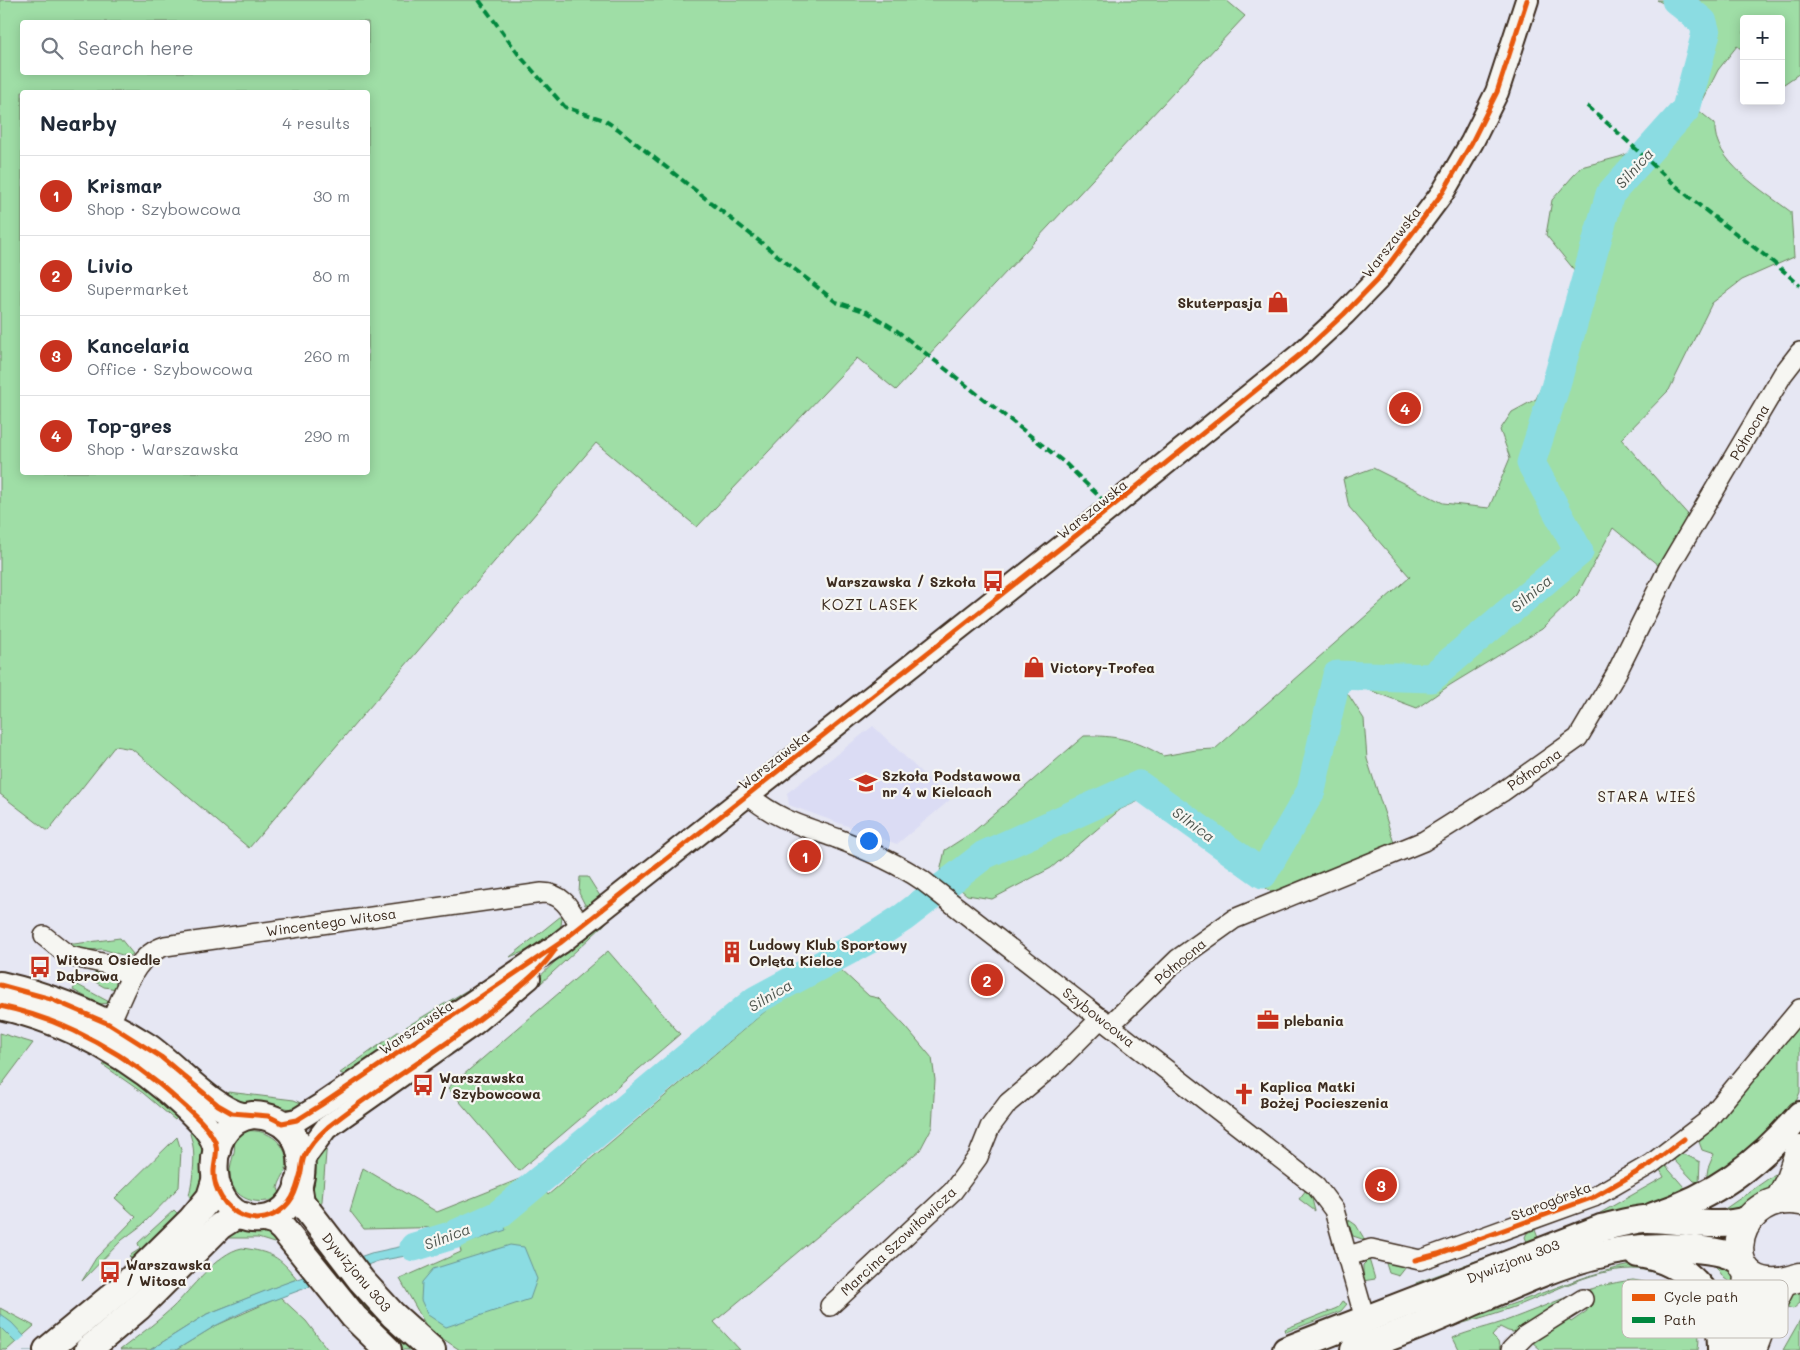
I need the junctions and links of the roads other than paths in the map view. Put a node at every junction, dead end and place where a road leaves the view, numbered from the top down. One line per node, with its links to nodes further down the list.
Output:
1 (1527, 0): 3 (street, Warszawska)
2 (1797, 361): 11 (street, Północna)
3 (748, 795): 4 (street, Warszawska); 11 (street, Szybowcowa)
4 (581, 927): 6 (street, Warszawska); 7 (street, Wincentego Witosa)
5 (44, 936): 7 (street)
6 (560, 943): 15 (street, Warszawska); 18 (street, Warszawska)
7 (132, 976): 12 (street, Wincentego Witosa)
8 (0, 984): 12 (main road)
9 (0, 1006): 17 (main road)
10 (1800, 1009): 26 (street, Starogórska)
11 (1106, 1022): 26 (street, Szybowcowa); 32 (street, Marcina Szowiłowicza)
12 (109, 1024): 14 (main road)
13 (1800, 1115): 23 (main road)
14 (243, 1116): 15 (main road); 17 (main road)
15 (282, 1123): 18 (main road)
16 (1800, 1150): 21 (main road)
17 (217, 1151): 19 (main road)
18 (303, 1159): 20 (main road)
19 (215, 1182): 22 (main road); 36 (main road)
20 (298, 1184): 22 (main road); 39 (main road, Dywizjonu 303)
21 (1789, 1201): 24 (main road)
22 (254, 1218): 37 (main road); 38 (main road)
23 (1643, 1219): 24 (main road, Dywizjonu 303); 33 (main road, Dywizjonu 303)
24 (1749, 1219): 27 (main road)
25 (1607, 1252): 27 (main road, Dywizjonu 303); 28 (main road); 41 (main road, Dywizjonu 303)
26 (1348, 1256): 33 (street, Szybowcowa)
27 (1744, 1267): 29 (main road); 30 (main road)
28 (1693, 1280)
29 (1746, 1280)
30 (1764, 1280)
31 (1583, 1299): 42 (street)
32 (830, 1306)
33 (1365, 1320): 40 (main road, Dywizjonu 303)
34 (1733, 1338): 43 (main road)
35 (1757, 1338): 44 (main road)
36 (53, 1346)
37 (88, 1350)
38 (388, 1350)
39 (432, 1350)
40 (1286, 1350)
41 (1354, 1350)
42 (1511, 1350)
43 (1729, 1350)
44 (1752, 1350)

